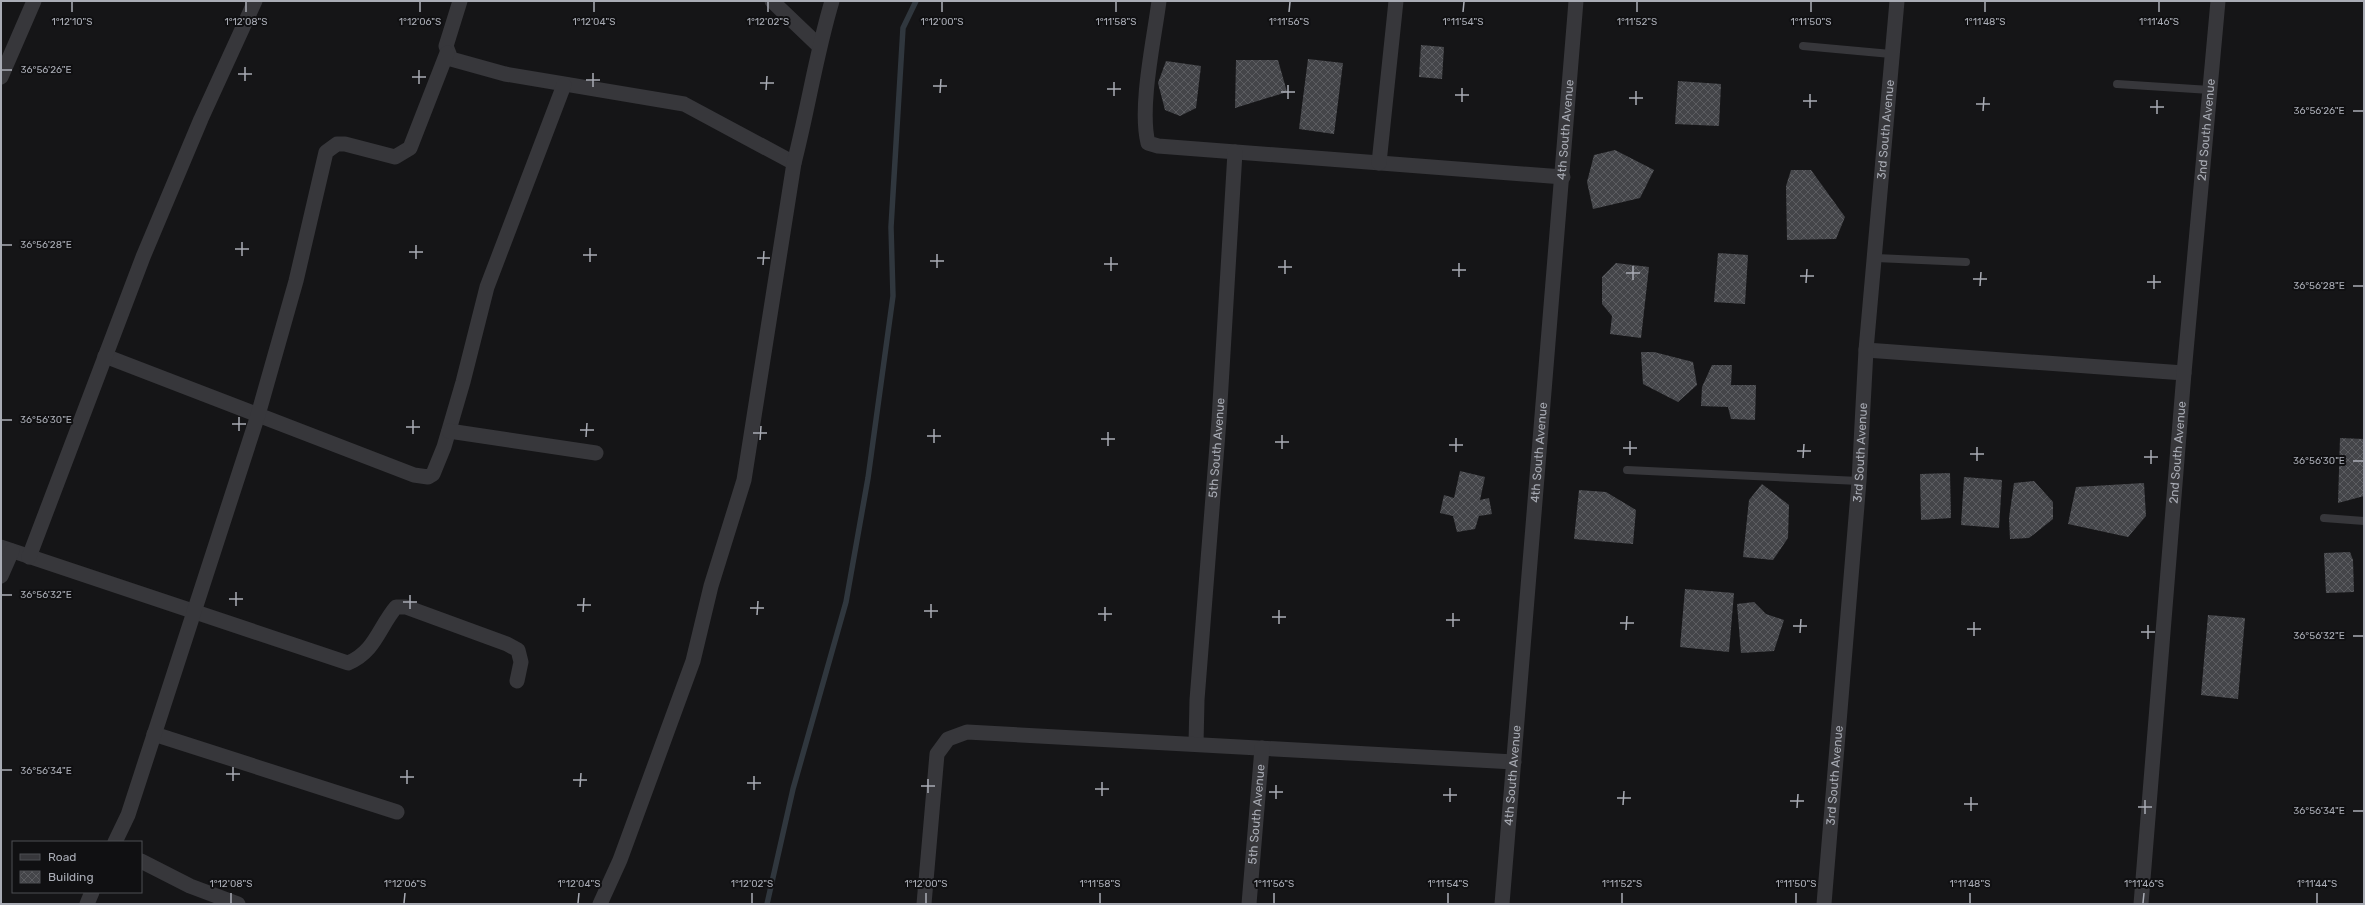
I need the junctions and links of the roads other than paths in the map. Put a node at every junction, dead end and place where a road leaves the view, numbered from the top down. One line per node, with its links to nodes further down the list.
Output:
1 (34, 1): 15 (street)
2 (255, 1): 26 (street)
3 (460, 1): 13 (street)
4 (772, 1): 11 (street)
5 (832, 1): 11 (street)
6 (1159, 1): 19 (street)
7 (1396, 1): 21 (street)
8 (1576, 1): 22 (street, 4th South Avenue)
9 (1897, 1): 14 (street, 3rd South Avenue)
10 (2218, 1): 18 (street, 2nd South Avenue)
11 (818, 45): 20 (street)
12 (1803, 46): 14 (lane)
13 (447, 53): 17 (street); 28 (street)
14 (1891, 54): 23 (street, 3rd South Avenue)
15 (1, 77)
16 (2117, 84): 18 (lane)
17 (564, 85): 20 (street); 29 (street)
18 (2210, 90): 27 (street, 2nd South Avenue)
19 (1235, 152): 21 (street); 41 (street, 5th South Avenue)
20 (794, 163): 50 (street)
21 (1380, 163): 22 (street)
22 (1563, 177): 43 (street, 4th South Avenue)
23 (1876, 258): 24 (lane); 25 (street, 3rd South Avenue)
24 (1966, 262)
25 (1866, 350): 27 (street); 32 (street, 3rd South Avenue)
26 (105, 356): 28 (street); 36 (street)
27 (2184, 373): 55 (street, 2nd South Avenue)
28 (258, 415): 29 (street); 38 (street)
29 (449, 431): 30 (street)
30 (596, 453)
31 (1627, 470): 32 (lane)
32 (1859, 481): 54 (street, 3rd South Avenue)
33 (2324, 518): 34 (lane)
34 (2364, 521)
35 (6, 549): 36 (street); 37 (street)
36 (29, 557): 38 (street)
37 (1, 576)
38 (196, 612): 39 (street); 40 (street)
39 (517, 681)
40 (154, 734): 44 (street); 45 (street)
41 (1196, 744): 42 (street); 51 (street)
42 (1262, 748): 43 (street); 52 (street, 5th South Avenue)
43 (1514, 762): 53 (street, 4th South Avenue)
44 (398, 812)
45 (116, 841)
46 (142, 862): 49 (street)
47 (92, 893): 48 (street)
48 (87, 904)
49 (238, 904)
50 (600, 904)
51 (924, 904)
52 (1249, 904)
53 (1502, 904)
54 (1824, 904)
55 (2141, 904)

